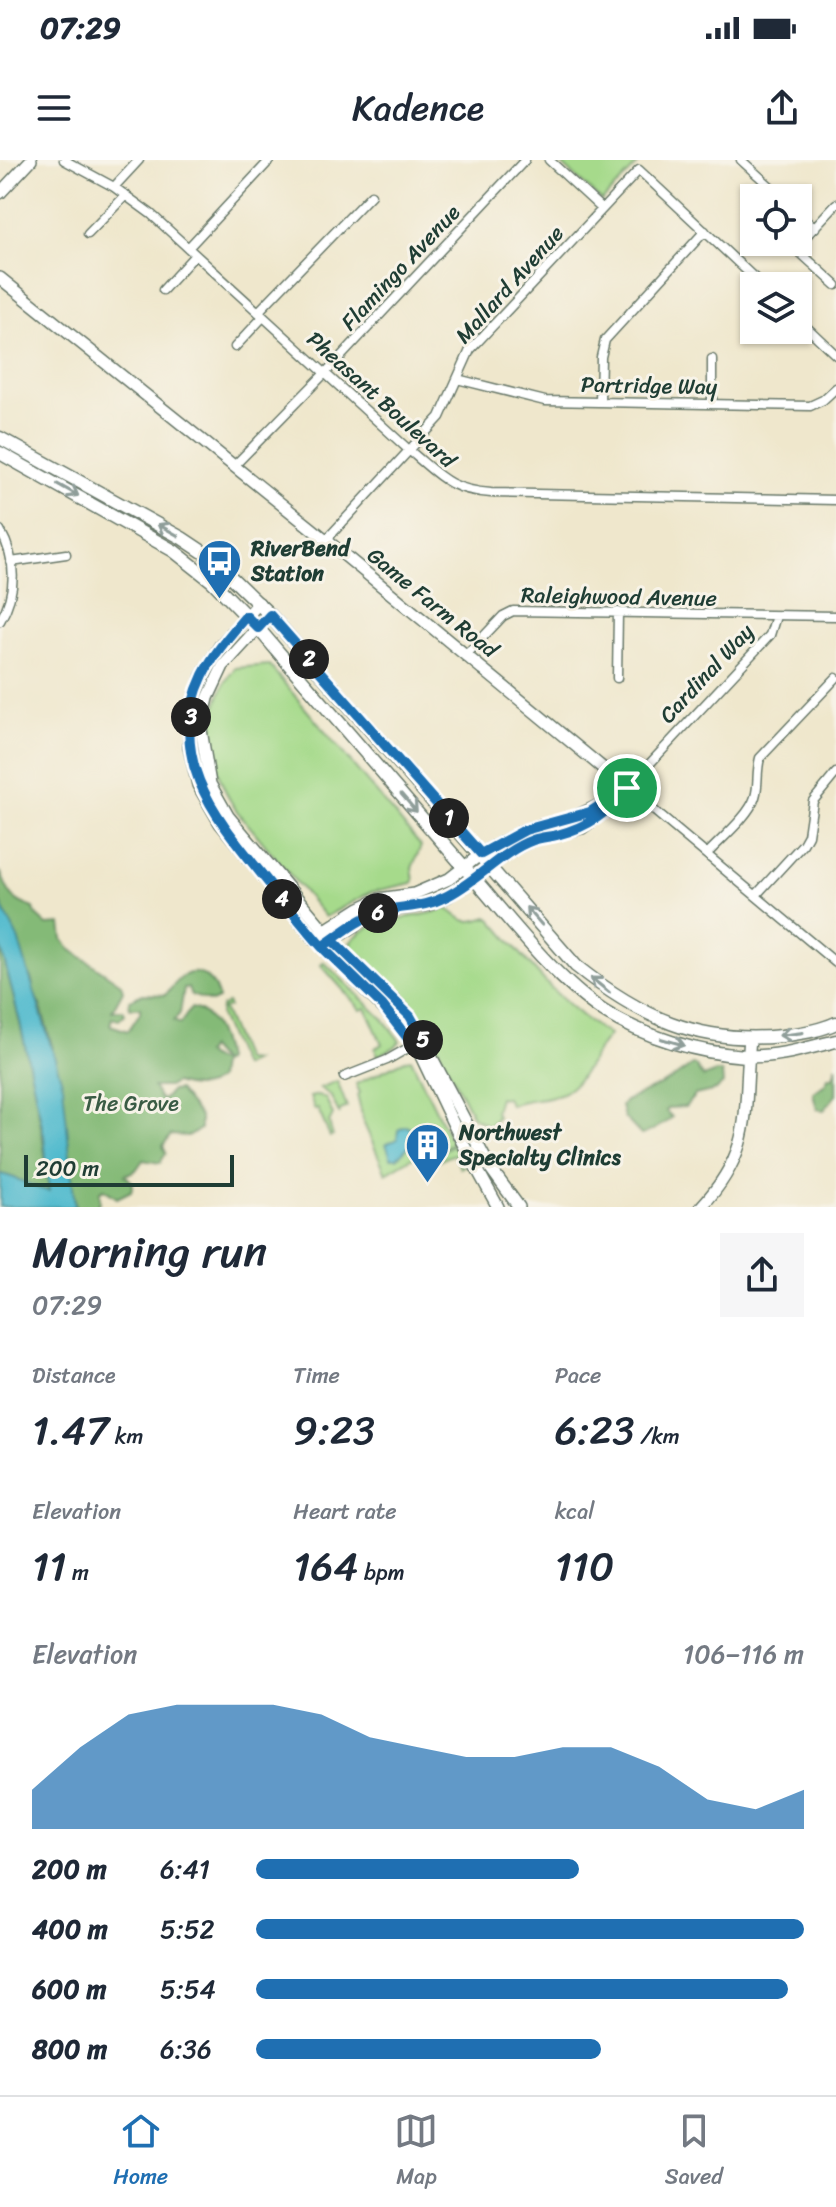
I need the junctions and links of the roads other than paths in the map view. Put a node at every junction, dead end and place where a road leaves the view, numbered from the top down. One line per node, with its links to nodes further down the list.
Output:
1 (31, 160): 10 (street)
2 (64, 160): 9 (street, Pheasant Boulevard)
3 (139, 160): 9 (street)
4 (270, 160): 19 (street)
5 (525, 160): 29 (street, Flamingo Avenue)
6 (549, 160): 14 (street)
7 (741, 160): 8 (street)
8 (768, 184)
9 (114, 187): 11 (street, Pheasant Boulevard)
10 (0, 193)
11 (126, 195): 18 (street); 19 (street, Pheasant Boulevard)
12 (371, 195): 24 (street)
13 (836, 204): 16 (street)
14 (602, 209): 17 (street, Mallard Avenue); 30 (street, Mallard Avenue)
15 (812, 225): 16 (street)
16 (815, 228): 22 (street)
17 (705, 231): 20 (street); 32 (street)
18 (88, 234)
19 (192, 252): 23 (street); 24 (street, Pheasant Boulevard)
20 (748, 272)
21 (0, 278): 37 (street, Game Farm Road)
22 (836, 285)
23 (163, 290)
24 (260, 315): 26 (street); 29 (street, Pheasant Boulevard)
25 (812, 332): 27 (street)
26 (235, 347)
27 (836, 355)
28 (712, 359): 33 (street)
29 (324, 372): 35 (street, Pheasant Boulevard); 37 (street, Flamingo Avenue)
30 (457, 379): 32 (street, Partridge Way); 35 (street, Mallard Avenue)
31 (836, 388): 33 (street, Partridge Way)
32 (600, 402): 33 (street, Partridge Way)
33 (712, 404)
34 (0, 438): 43 (main road, one-way to 34)
35 (410, 451): 38 (street, Pheasant Boulevard); 40 (street, Mallard Avenue)
36 (0, 453): 46 (main road, one-way to 46)
37 (234, 466): 40 (street, Game Farm Road)
38 (836, 500)
39 (0, 530): 42 (street)
40 (326, 540): 51 (street, Game Farm Road)
41 (66, 554): 42 (street)
42 (11, 562): 49 (street)
43 (259, 603): 45 (main road); 46 (street)
44 (618, 612): 47 (street, Raleighwood Avenue); 51 (street, Raleighwood Avenue); 52 (street)
45 (270, 615): 50 (street); 57 (main road)
46 (246, 616): 50 (main road); 62 (street)
47 (776, 616): 48 (street, Raleighwood Avenue); 55 (street, Cardinal Way)
48 (836, 616)
49 (0, 621)
50 (258, 628): 59 (main road, one-way to 59); 62 (street)
51 (466, 655): 55 (street, Game Farm Road)
52 (617, 678)
53 (836, 678): 56 (street)
54 (836, 773): 61 (street)
55 (627, 788): 56 (street, Game Farm Road); 57 (street, Cardinal Way); 58 (street, Cardinal Way)
56 (708, 853): 61 (street, Game Farm Road)
57 (481, 854): 58 (main road); 59 (street, Cardinal Way)
58 (491, 866): 60 (street, Cardinal Way); 65 (main road, one-way to 58)
59 (465, 867): 60 (main road); 62 (street, Cardinal Way)
60 (475, 879): 62 (street, Cardinal Way); 68 (main road, one-way to 68)
61 (757, 894): 63 (street, Game Farm Road)
62 (323, 939): 67 (street)
63 (834, 956)
64 (836, 1023): 65 (main road, one-way to 65)
65 (750, 1038): 68 (street)
66 (836, 1041): 68 (main road)
67 (418, 1042): 69 (street); 70 (street); 71 (street)
68 (748, 1056): 72 (street)
69 (344, 1077)
70 (498, 1207)
71 (519, 1207)
72 (701, 1207)

